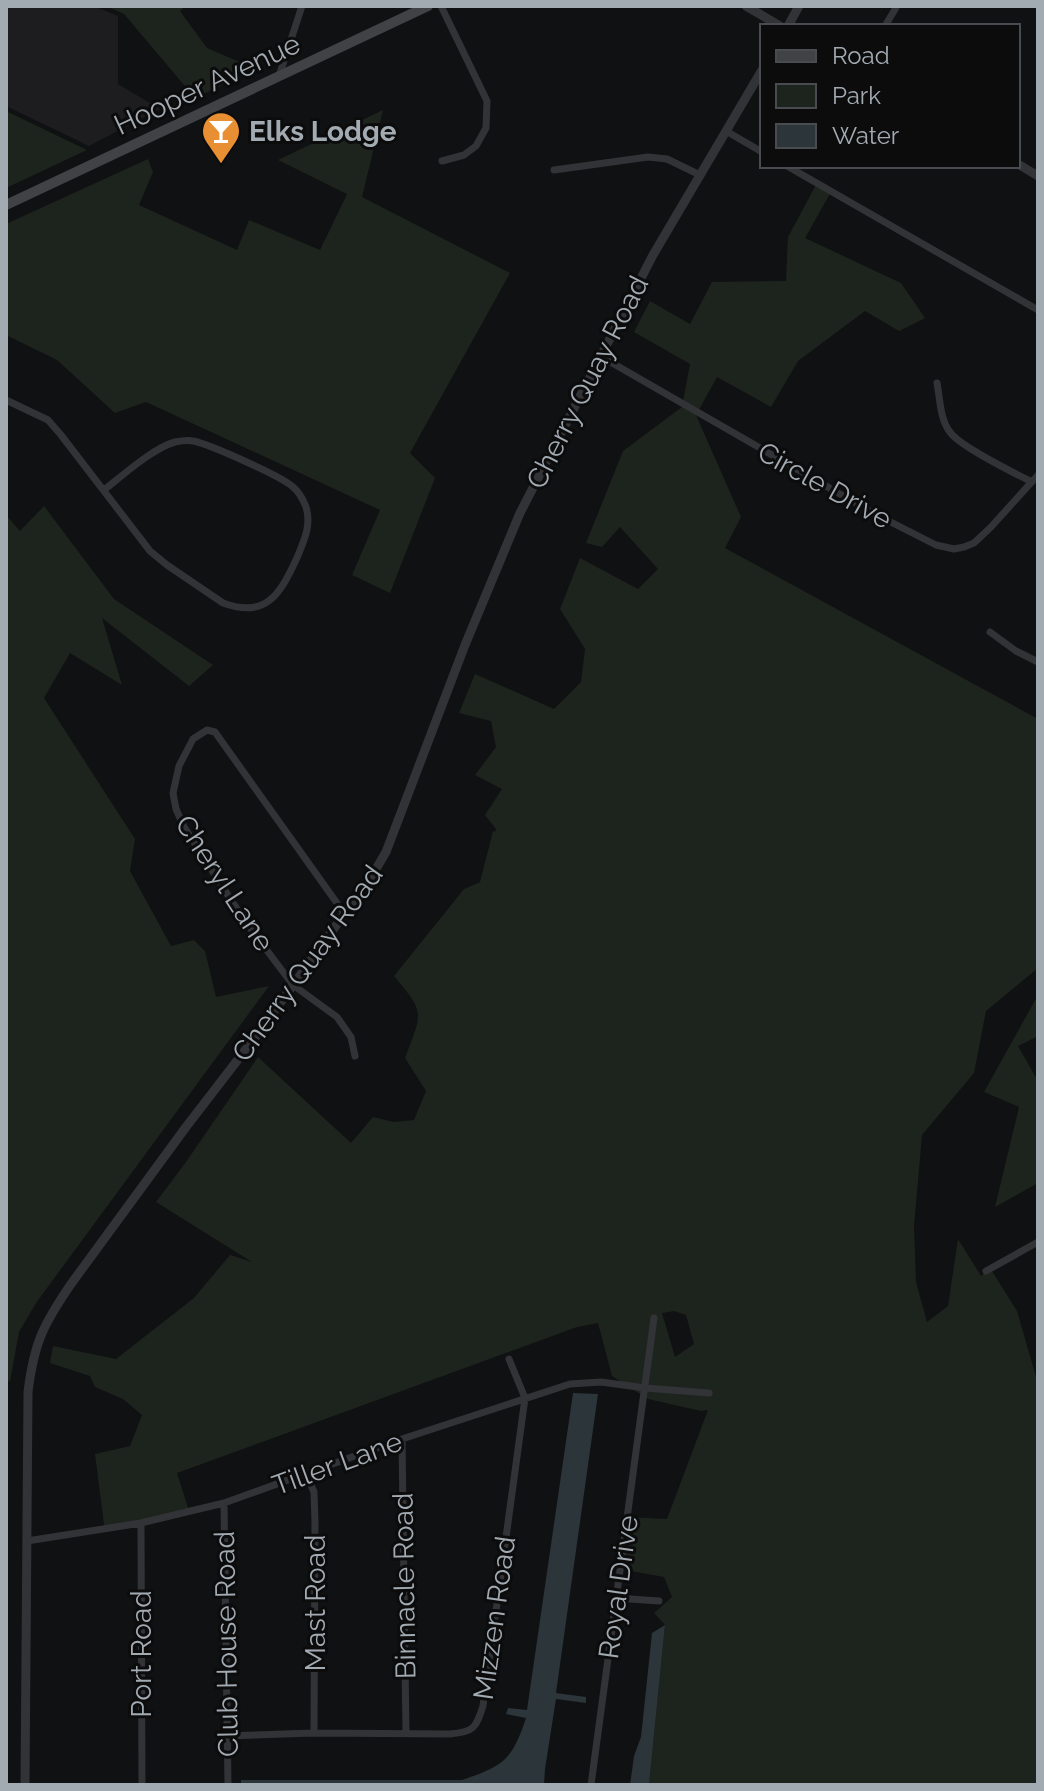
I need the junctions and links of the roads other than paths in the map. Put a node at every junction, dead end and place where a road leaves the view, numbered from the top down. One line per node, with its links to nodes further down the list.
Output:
1 (302, 6): 11 (street)
2 (428, 6): 11 (main road, Hooper Avenue)
3 (441, 6): 14 (street)
4 (746, 6): 7 (street)
5 (799, 6): 8 (street)
6 (897, 6): 9 (street)
7 (777, 24)
8 (789, 24)
9 (886, 24)
10 (760, 73): 12 (street, Cherry Quay Road)
11 (279, 77): 20 (main road, Hooper Avenue)
12 (726, 131): 13 (street); 18 (street, Cherry Quay Road)
13 (760, 151)
14 (442, 161)
15 (1020, 165): 19 (street)
16 (790, 168): 21 (street)
17 (554, 170): 18 (street)
18 (700, 175): 22 (street, Cherry Quay Road)
19 (1038, 176)
20 (6, 205)
21 (1038, 310)
22 (600, 356): 26 (street, Circle Drive); 30 (street, Cherry Quay Road)
23 (937, 383): 26 (street)
24 (7, 402): 27 (street)
25 (1038, 475): 26 (street, Circle Drive)
26 (1032, 482)
27 (104, 490): 27 (street)
28 (990, 632): 29 (street)
29 (1038, 662)
30 (344, 913): 31 (street, Cherry Quay Road); 31 (street, Cheryl Lane)
31 (293, 985): 32 (street); 44 (street, Cherry Quay Road)
32 (355, 1056)
33 (1037, 1246): 34 (street)
34 (986, 1271)
35 (654, 1318): 37 (street)
36 (509, 1359): 39 (street)
37 (645, 1388): 38 (street, Tiller Lane); 39 (street, Tiller Lane); 45 (street, Royal Drive)
38 (709, 1393)
39 (525, 1398): 40 (street, Tiller Lane); 48 (street, Mizzen Road)
40 (402, 1439): 41 (street, Tiller Lane); 48 (street, Binnacle Road)
41 (306, 1474): 42 (street, Tiller Lane); 47 (street, Mast Road)
42 (224, 1503): 43 (street, Tiller Lane); 49 (street, Club House Road)
43 (141, 1523): 44 (street, Tiller Lane); 51 (street, Port Road)
44 (27, 1541): 50 (street, Cherry Quay Road)
45 (616, 1598): 46 (street); 53 (street, Royal Drive)
46 (659, 1601)
47 (314, 1733): 48 (street, Mizzen Road); 49 (street, Mizzen Road)
48 (406, 1733)
49 (228, 1736): 52 (street, Club House Road)
50 (25, 1785)
51 (142, 1785)
52 (228, 1785)
53 (591, 1785)

